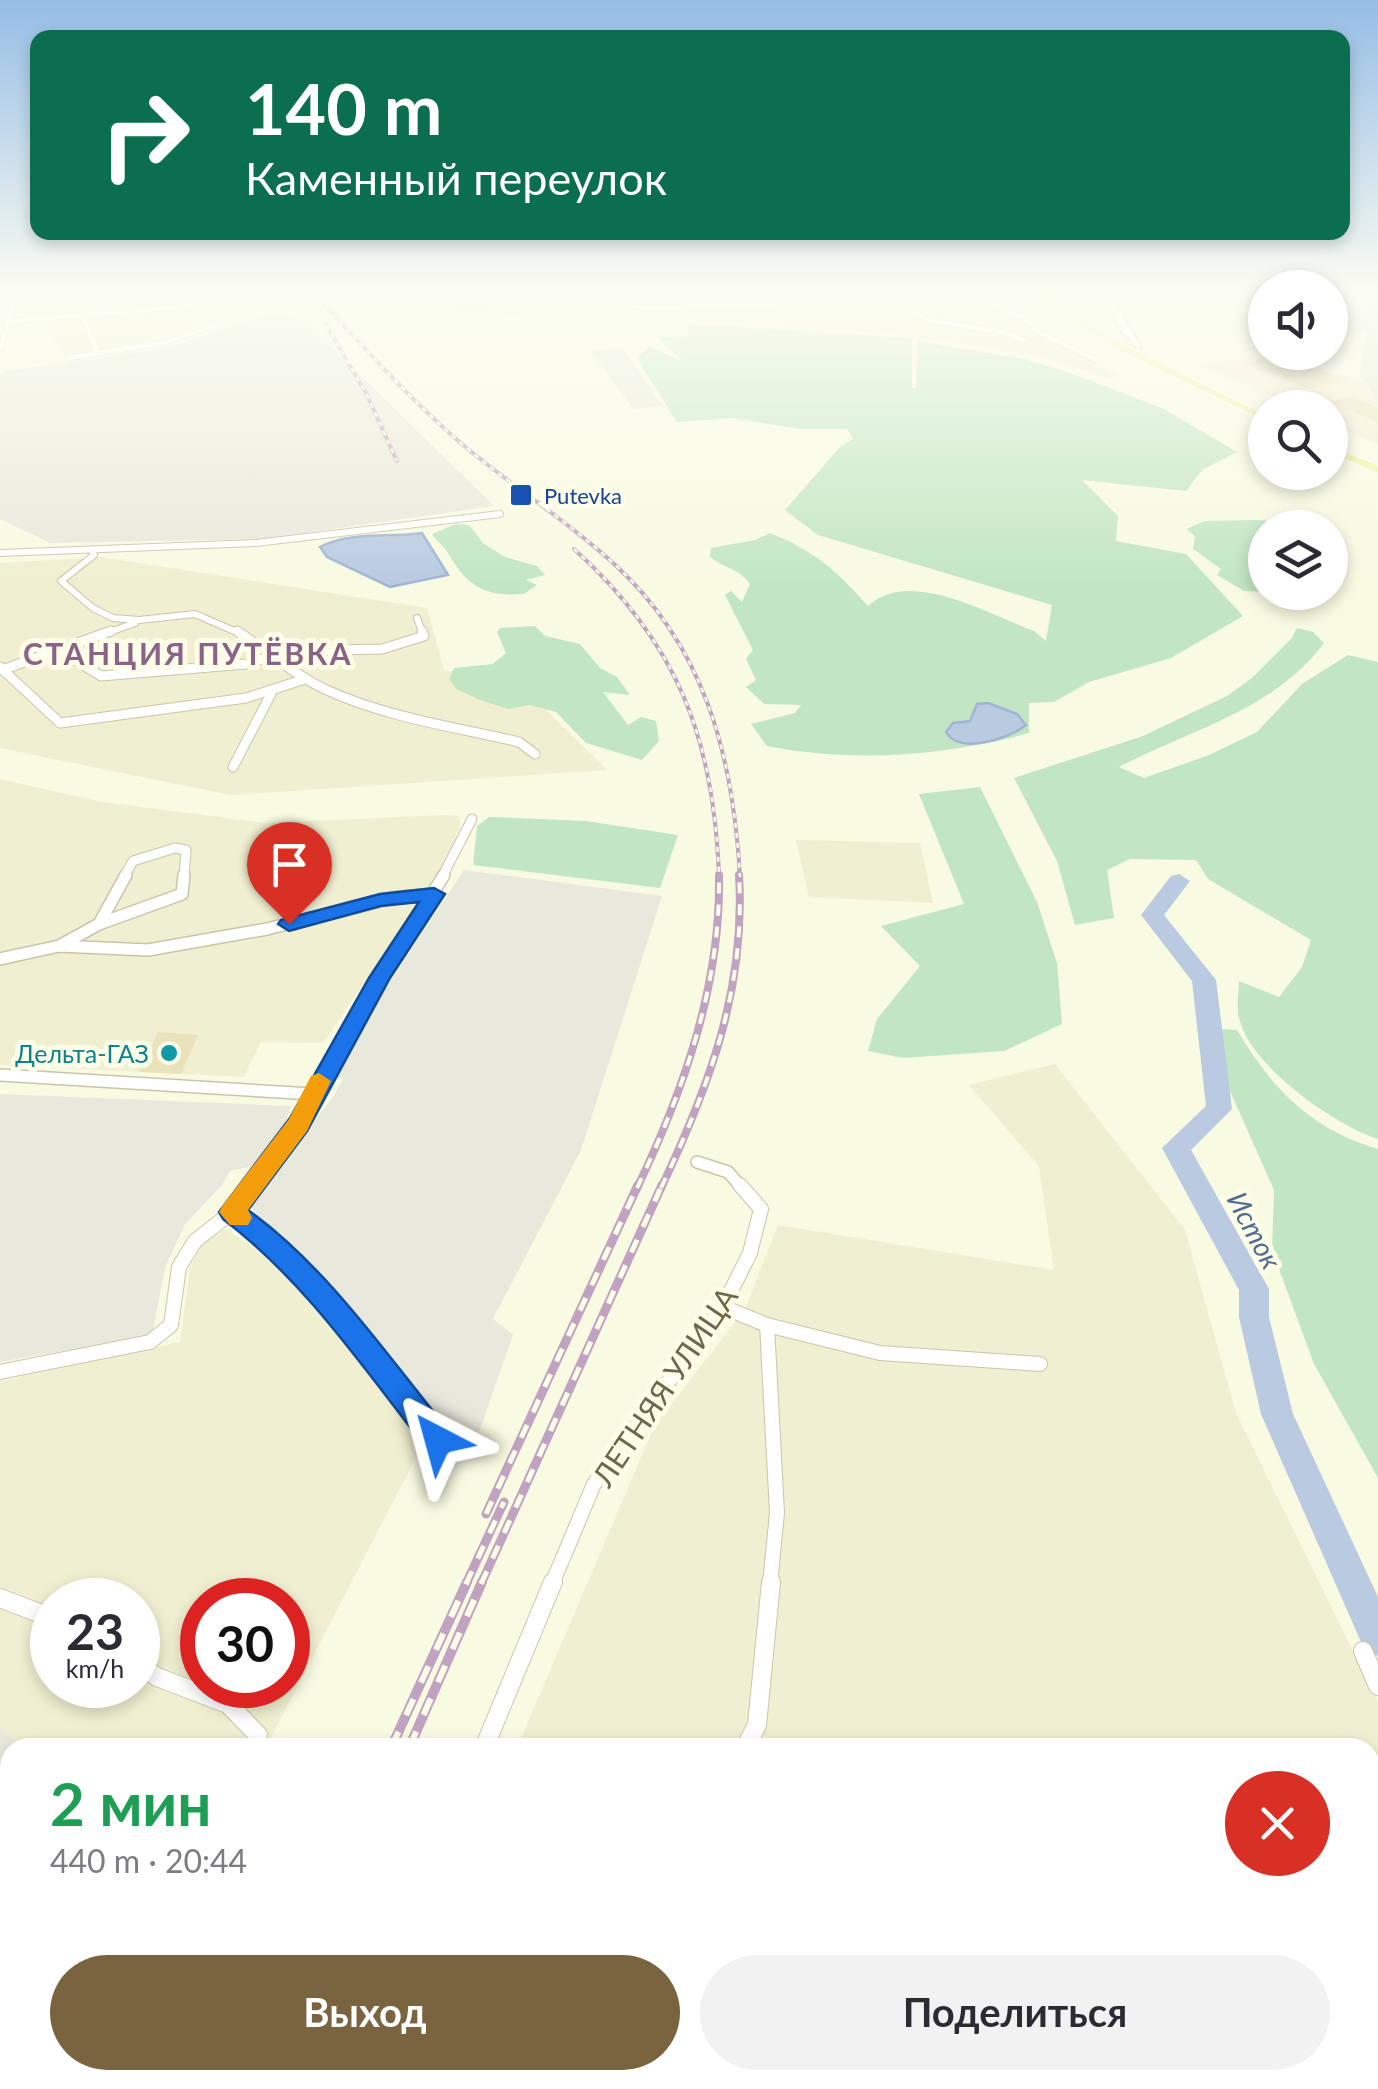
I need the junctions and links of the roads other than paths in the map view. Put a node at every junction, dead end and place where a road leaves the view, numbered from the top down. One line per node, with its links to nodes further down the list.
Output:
1 (1207, 389): 2 (main road)
2 (1248, 410)
3 (1348, 446): 5 (main road)
4 (1348, 456): 6 (main road)
5 (1378, 458)
6 (1378, 470)
7 (500, 514): 8 (street)
8 (92, 548): 9 (street); 11 (street)
9 (0, 553)
10 (417, 618): 13 (street)
11 (140, 621): 12 (street); 13 (street)
12 (62, 652): 13 (street); 14 (street)
13 (271, 656): 15 (street)
14 (1, 668): 16 (street)
15 (305, 680): 16 (street); 17 (street)
16 (271, 694): 18 (street)
17 (536, 754)
18 (233, 767)
19 (472, 819): 20 (street)
20 (434, 894): 22 (street); 25 (street)
21 (98, 924): 21 (street); 22 (street)
22 (59, 946): 23 (street)
23 (0, 959)
24 (0, 1074): 25 (street)
25 (312, 1094): 27 (street)
26 (698, 1162): 28 (street, ЛЕТНЯЯ УЛИЦА)
27 (232, 1212): 31 (street); 32 (street)
28 (723, 1307): 29 (street); 39 (street, ЛЕТНЯЯ УЛИЦА)
29 (767, 1325): 30 (street); 40 (street)
30 (1040, 1364)
31 (0, 1372)
32 (438, 1440)
33 (0, 1598): 34 (street)
34 (30, 1610)
35 (1363, 1651): 37 (street)
36 (160, 1677): 38 (street)
37 (1378, 1686)
38 (258, 1735)
39 (488, 1738)
40 (750, 1738)

